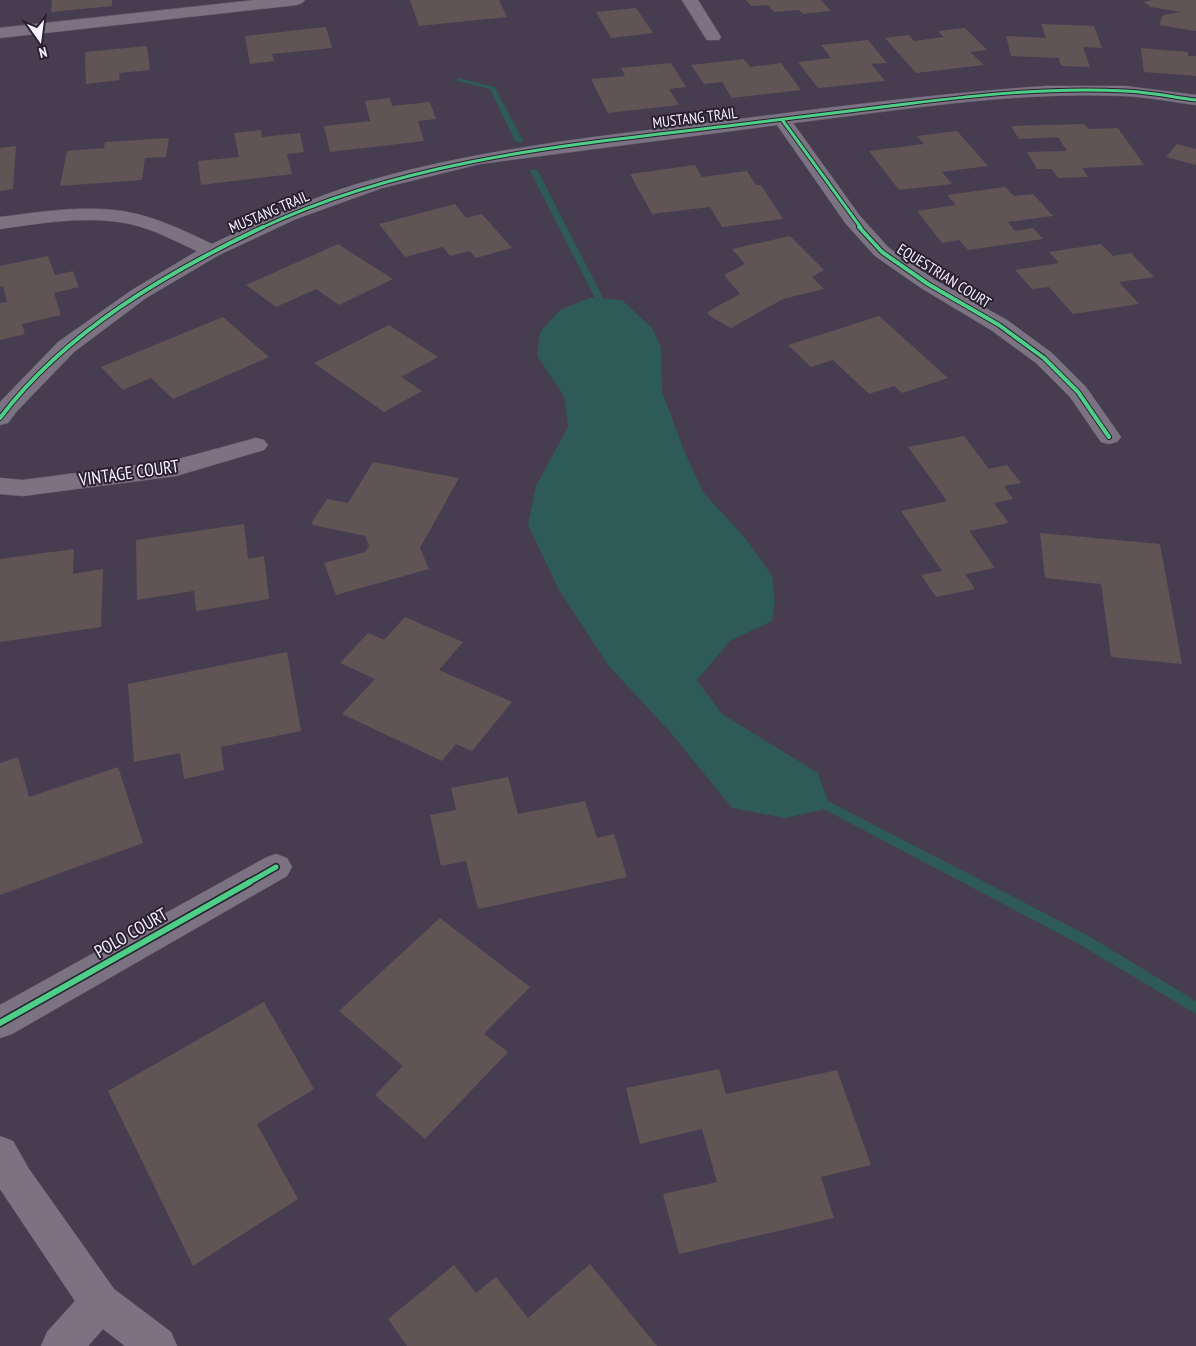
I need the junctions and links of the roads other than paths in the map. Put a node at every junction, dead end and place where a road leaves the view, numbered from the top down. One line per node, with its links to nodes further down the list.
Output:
1 (297, 0): 3 (street)
2 (690, 0): 4 (street)
3 (0, 33)
4 (713, 37)
5 (1196, 100): 6 (street, MUSTANG TRAIL)
6 (783, 121): 8 (street, MUSTANG TRAIL); 10 (street, EQUESTRIAN COURT)
7 (0, 223): 8 (street)
8 (212, 251): 9 (street, MUSTANG TRAIL)
9 (0, 418)
10 (1109, 437)
11 (256, 445): 12 (street, VINTAGE COURT)
12 (0, 486)
13 (276, 866): 14 (street, POLO COURT)
14 (0, 1023)
15 (0, 1154): 16 (street)
16 (100, 1303): 17 (street); 18 (street)
17 (61, 1346)
18 (157, 1346)

